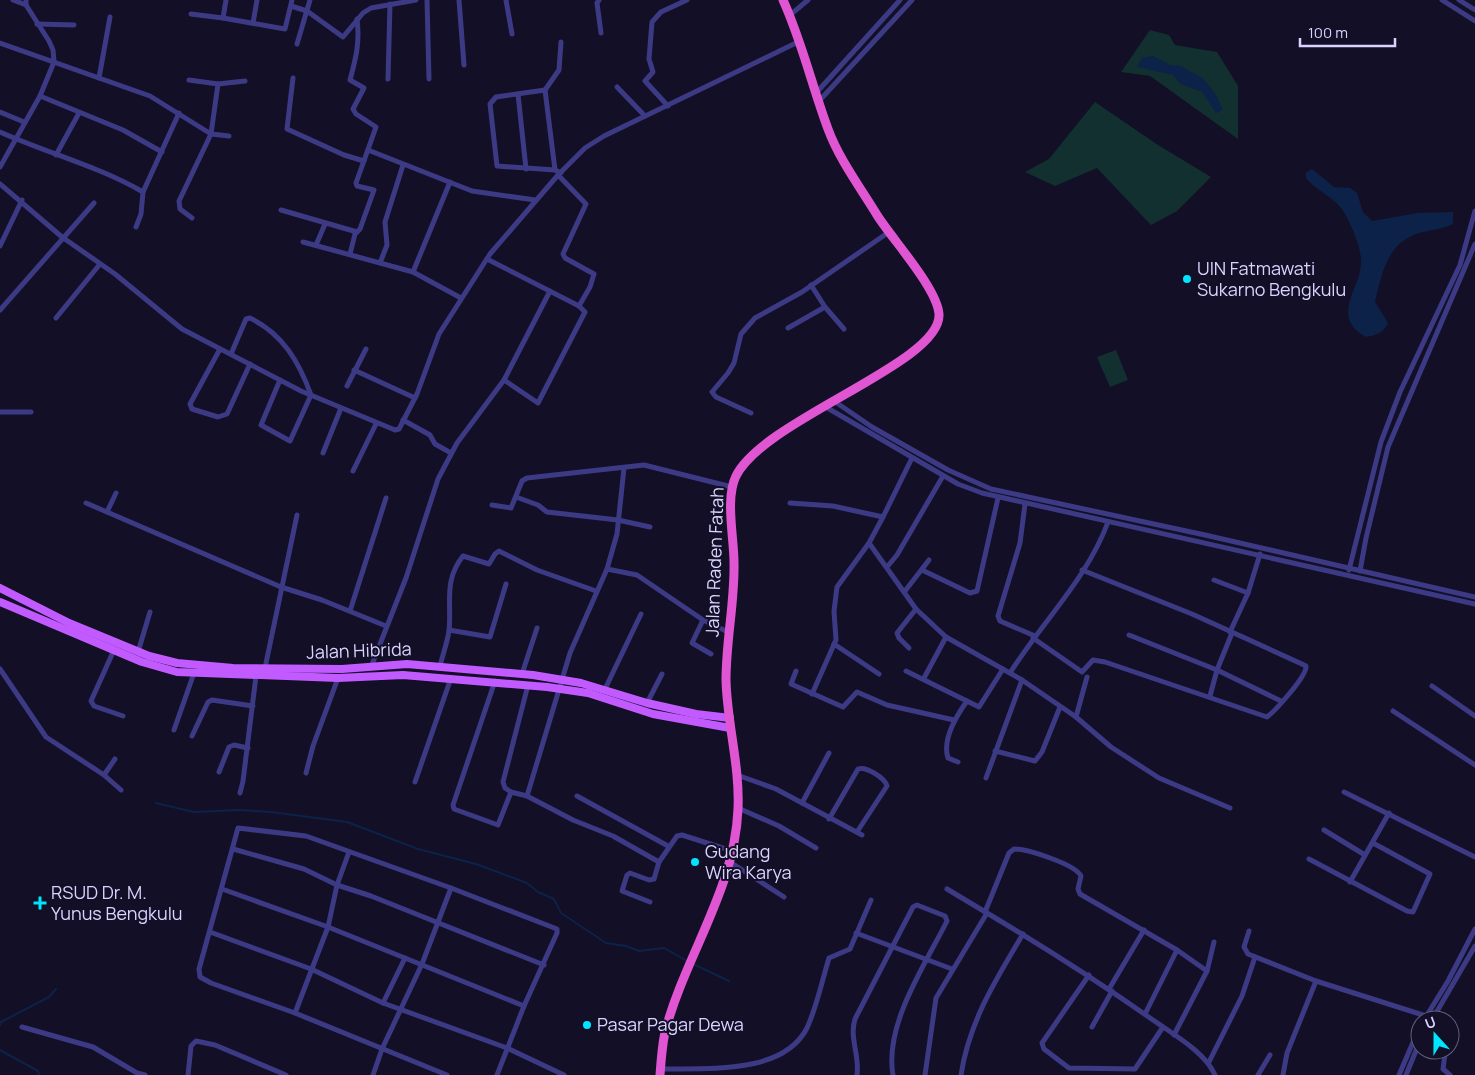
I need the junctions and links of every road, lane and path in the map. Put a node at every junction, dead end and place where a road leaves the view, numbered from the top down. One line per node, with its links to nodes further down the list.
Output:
1 (13, 0): 17 (street)
2 (226, 0): 25 (street)
3 (257, 0): 28 (street)
4 (310, 0): 21 (street)
5 (416, 0): 19 (street)
6 (427, 0): 44 (street)
7 (459, 0): 39 (street)
8 (506, 0): 32 (street)
9 (599, 0): 31 (street)
10 (687, 0): 53 (street)
11 (783, 0): 23 (highway, Jalan Raden Fatah)
12 (808, 0): 23 (street)
13 (900, 0): 38 (street)
14 (912, 0): 40 (street)
15 (1442, 0): 27 (street)
16 (1459, 0): 20 (street)
17 (26, 3): 29 (street)
18 (292, 3): 21 (street); 28 (street)
19 (390, 4): 26 (street); 43 (street)
20 (1475, 10)
21 (307, 12): 26 (street); 36 (street)
22 (191, 14): 25 (street)
23 (790, 14): 33 (highway, Jalan Raden Fatah)
24 (110, 17): 41 (street)
25 (223, 18): 28 (street)
26 (357, 19): 63 (street)
27 (1475, 21)
28 (253, 23)
29 (38, 24): 30 (street); 37 (street)
30 (74, 25)
31 (602, 33)
32 (512, 34)
33 (800, 41): 52 (highway, Jalan Raden Fatah); 53 (street)
34 (561, 42): 49 (street)
35 (0, 43): 37 (street)
36 (297, 44)
37 (54, 62): 41 (street); 51 (street)
38 (842, 64): 40 (street); 52 (street)
39 (464, 65)
40 (847, 70): 52 (street)
41 (99, 78): 55 (street)
42 (292, 78): 66 (street)
43 (388, 79)
44 (429, 79)
45 (189, 80): 47 (street)
46 (245, 81): 47 (street)
47 (218, 84): 60 (street)
48 (617, 87): 57 (street)
49 (545, 90): 50 (street); 70 (street)
50 (518, 94): 69 (street); 69 (street)
51 (40, 96): 56 (street); 58 (street)
52 (818, 96): 83 (highway, Jalan Raden Fatah)
53 (668, 106): 57 (street)
54 (0, 112): 58 (street)
55 (179, 112): 60 (street); 64 (street)
56 (79, 113): 64 (street); 65 (street)
57 (645, 116): 70 (street)
58 (24, 122): 62 (street)
59 (0, 132): 62 (street)
60 (210, 134): 61 (street); 79 (street)
61 (229, 136)
62 (16, 139): 65 (street); 68 (street)
63 (368, 150): 66 (street); 67 (street)
64 (162, 152): 73 (street)
65 (56, 155): 73 (street)
66 (364, 161): 82 (street)
67 (403, 165): 71 (street); 92 (street)
68 (0, 167)
69 (526, 169): 70 (street)
70 (558, 173): 75 (street); 97 (street)
71 (450, 182): 75 (street); 93 (street)
72 (0, 184): 74 (street)
73 (143, 192): 81 (street)
74 (22, 200): 84 (street); 88 (street)
75 (535, 200): 90 (street)
76 (94, 203): 84 (street)
77 (282, 210): 80 (street)
78 (1475, 211): 144 (street)
79 (192, 218)
80 (325, 224): 82 (street); 87 (street)
81 (136, 227)
82 (357, 232): 89 (street)
83 (889, 232): 94 (street); 113 (highway, Jalan Raden Fatah)
84 (62, 237): 91 (street); 99 (street)
85 (303, 242): 87 (street)
86 (1475, 244): 145 (street)
87 (316, 245): 89 (street)
88 (0, 246)
89 (350, 254): 92 (street)
90 (487, 259): 95 (street); 96 (street)
91 (100, 264): 100 (street); 103 (street)
92 (380, 264): 93 (street)
93 (413, 272): 96 (street)
94 (811, 285): 98 (street); 118 (street)
95 (550, 292): 97 (street); 109 (street)
96 (461, 298): 112 (street)
97 (579, 306): 109 (street)
98 (825, 307): 101 (street); 102 (street)
99 (0, 310)
100 (56, 318)
101 (788, 328)
102 (844, 329)
103 (220, 349): 105 (street); 106 (street)
104 (366, 349): 107 (street)
105 (230, 354): 106 (street); 111 (street)
106 (250, 364): 108 (street)
107 (354, 370): 110 (street); 112 (street)
108 (280, 380): 111 (street); 111 (street)
109 (504, 380): 122 (street)
110 (347, 386)
111 (311, 395): 115 (street)
112 (415, 398): 119 (street)
113 (834, 401): 114 (highway, Jalan Raden Fatah); 126 (street)
114 (824, 406): 123 (street); 128 (highway, Jalan Raden Fatah)
115 (341, 408): 120 (street); 121 (street)
116 (0, 412): 117 (street)
117 (31, 412)
118 (751, 413)
119 (403, 420): 120 (street); 122 (street)
120 (376, 424): 125 (street)
121 (322, 453)
122 (451, 454): 174 (street)
123 (912, 458): 127 (street); 140 (street)
124 (624, 468): 128 (street); 130 (street); 141 (street)
125 (353, 470)
126 (950, 471): 127 (street); 138 (street)
127 (945, 476): 132 (street); 152 (street)
128 (732, 487): 177 (highway, Jalan Raden Fatah)
129 (116, 493): 137 (street)
130 (516, 497): 136 (street); 141 (street)
131 (386, 498): 170 (street)
132 (998, 498): 135 (street); 154 (street)
133 (86, 502): 137 (street)
134 (790, 504): 140 (street)
135 (1025, 504): 138 (street); 181 (street)
136 (492, 505)
137 (107, 512): 161 (street)
138 (1091, 514): 142 (street); 146 (street)
139 (297, 515): 161 (street)
140 (883, 517): 147 (street)
141 (618, 520): 143 (street); 153 (street)
142 (1108, 522): 148 (street); 155 (street)
143 (650, 527)
144 (1360, 530): 145 (street); 157 (street)
145 (1367, 532): 156 (street)
146 (1205, 535): 148 (street); 149 (street)
147 (869, 543): 152 (street); 182 (street)
148 (1205, 543): 150 (street)
149 (1261, 548): 150 (street); 157 (street)
150 (1260, 556): 157 (street); 165 (street)
151 (929, 560): 154 (street)
152 (887, 567): 164 (street)
153 (607, 569): 163 (street); 173 (street)
154 (922, 570): 164 (street)
155 (1082, 570): 178 (street); 181 (street)
156 (1360, 571): 157 (street); 160 (street)
157 (1349, 572): 160 (street)
158 (1214, 580): 165 (street)
159 (506, 584): 176 (street)
160 (1410, 586): 166 (street); 168 (street)
161 (281, 587): 170 (street); 189 (street)
162 (0, 588): 185 (main road, Jalan Hibrida)
163 (596, 591): 176 (street); 206 (street)
164 (905, 591): 169 (street)
165 (1248, 594): 178 (street)
166 (1475, 597)
167 (0, 602): 184 (main road)
168 (1475, 604)
169 (916, 608): 180 (street); 183 (street)
170 (350, 611): 174 (street)
171 (150, 612): 185 (street)
172 (640, 614): 212 (street)
173 (703, 620): 177 (street); 186 (street)
174 (386, 626): 188 (street)
175 (537, 628): 198 (street)
176 (449, 630): 187 (street)
177 (728, 632): 224 (highway, Jalan Raden Fatah)
178 (1231, 633): 192 (street); 216 (street)
179 (1129, 635): 192 (street)
180 (946, 637): 191 (street); 205 (street)
181 (1034, 637): 196 (street); 214 (street)
182 (834, 644): 200 (street); 213 (street)
183 (909, 648)
184 (114, 650): 197 (main road); 221 (street)
185 (138, 652): 189 (main road, Jalan Hibrida)
186 (711, 654)
187 (440, 666): 188 (main road, Jalan Hibrida); 198 (main road, Jalan Hibrida)
188 (371, 667): 195 (main road, Jalan Hibrida)
189 (265, 668): 195 (main road, Jalan Hibrida)
190 (0, 669): 237 (street)
191 (1003, 669): 196 (street); 215 (street)
192 (1217, 670): 214 (street); 216 (street)
193 (796, 671): 213 (street)
194 (906, 671): 205 (street)
195 (277, 672): 201 (main road); 203 (main road)
196 (1010, 672): 207 (street)
197 (194, 673): 201 (main road); 227 (street)
198 (522, 674): 206 (main road, Jalan Hibrida)
199 (662, 674): 217 (street)
200 (880, 674)
201 (256, 676): 218 (street)
202 (1087, 677): 223 (street)
203 (338, 678): 204 (main road); 236 (street)
204 (452, 678): 208 (main road); 240 (street)
205 (924, 678): 215 (street)
206 (563, 680): 211 (street); 212 (main road, Jalan Hibrida)
207 (1022, 680): 219 (street); 230 (street)
208 (495, 681): 209 (main road); 242 (street)
209 (528, 685): 211 (main road); 242 (street)
210 (1432, 686): 222 (street)
211 (559, 689): 226 (main road); 245 (street)
212 (605, 689): 217 (main road, Jalan Hibrida)
213 (812, 694): 225 (street)
214 (1210, 696): 216 (street)
215 (967, 701): 225 (street)
216 (1280, 701)
217 (647, 703): 224 (main road, Jalan Hibrida)
218 (253, 706): 228 (street); 229 (street)
219 (1060, 707): 223 (street); 230 (street)
220 (1393, 711): 234 (street)
221 (123, 716)
222 (1475, 716)
223 (1076, 717): 249 (street)
224 (730, 718): 226 (highway, Jalan Raden Fatah)
225 (954, 720): 233 (street)
226 (730, 728): 238 (highway, Jalan Raden Fatah)
227 (174, 730)
228 (192, 736)
229 (248, 748): 235 (street); 244 (street)
230 (994, 751): 239 (street)
231 (829, 753): 247 (street)
232 (115, 759): 237 (street)
233 (958, 762)
234 (1475, 765)
235 (219, 772)
236 (306, 774)
237 (104, 775): 241 (street)
238 (736, 775): 247 (street); 248 (highway, Jalan Raden Fatah)
239 (986, 778)
240 (414, 782)
241 (121, 790)
242 (511, 792): 245 (street)
243 (1344, 792): 250 (street)
244 (240, 793)
245 (527, 796): 262 (street)
246 (577, 796): 254 (street)
247 (802, 803): 251 (street)
248 (738, 808): 255 (street); 257 (highway, Jalan Raden Fatah)
249 (1230, 808)
250 (1390, 813): 253 (street); 260 (street)
251 (829, 818): 251 (street)
252 (1324, 830): 259 (street)
253 (1374, 844): 259 (street); 264 (street)
254 (668, 846): 257 (street); 262 (street)
255 (816, 848)
256 (233, 849): 258 (street); 265 (street); 267 (street)
257 (732, 851): 263 (highway, Jalan Raden Fatah)
258 (349, 852): 265 (street); 266 (street)
259 (1365, 855): 264 (street)
260 (1475, 857)
261 (1310, 859): 264 (street)
262 (659, 862): 271 (street)
263 (730, 862): 269 (street); 316 (highway, Jalan Raden Fatah)
264 (1350, 882)
265 (337, 886): 273 (street); 274 (street)
266 (451, 888): 273 (street); 289 (street)
267 (222, 889): 274 (street); 278 (street)
268 (947, 889): 272 (street)
269 (784, 897)
270 (871, 900): 279 (street)
271 (650, 902)
272 (986, 912): 275 (street); 280 (street); 291 (street)
273 (437, 923): 288 (street); 289 (street)
274 (328, 927): 286 (street); 290 (street)
275 (1144, 930): 284 (street); 295 (street)
276 (1475, 930): 299 (street)
277 (1249, 931): 285 (street)
278 (210, 932): 290 (street); 301 (street)
279 (856, 933): 283 (street); 316 (street)
280 (1023, 934): 293 (street); 329 (street)
281 (1214, 942): 292 (street)
282 (1475, 946): 300 (street)
283 (894, 947): 287 (street); 287 (street); 326 (street)
284 (1178, 950): 292 (street); 303 (street)
285 (1255, 957): 294 (street); 314 (street)
286 (405, 958): 288 (street); 296 (street)
287 (928, 959): 291 (street); 327 (street)
288 (422, 964): 297 (street); 298 (street)
289 (544, 965): 297 (street)
290 (311, 969): 296 (street); 301 (street)
291 (952, 969): 328 (street)
292 (1207, 971): 307 (street)
293 (1089, 975): 295 (street); 305 (street)
294 (1316, 981): 302 (street); 332 (street)
295 (1110, 990): 303 (street); 304 (street)
296 (383, 1003): 298 (street)
297 (524, 1006): 309 (street)
298 (400, 1008): 308 (street); 309 (street)
299 (1430, 1010)
300 (1438, 1010)
301 (295, 1013): 308 (street)
302 (1410, 1013)
303 (1145, 1014): 305 (street)
304 (1092, 1027)
305 (1163, 1027): 307 (street)
306 (22, 1028): 318 (street)
307 (1174, 1036): 314 (street)
308 (382, 1048): 321 (street); 322 (street)
309 (506, 1048): 315 (street); 323 (street)
310 (1410, 1049): 333 (street)
311 (1270, 1055): 331 (street)
312 (1412, 1060): 334 (street)
313 (1444, 1060): 335 (street)
314 (1209, 1062): 330 (street)
315 (550, 1069): 324 (street); 325 (street)
316 (660, 1072)
317 (276, 1073): 319 (street); 320 (street)
318 (145, 1075)
319 (188, 1075)
320 (286, 1075)
321 (373, 1075)
322 (447, 1075)
323 (497, 1075)
324 (547, 1075)
325 (564, 1075)
326 (857, 1075)
327 (893, 1075)
328 (925, 1075)
329 (961, 1075)
330 (1215, 1075)
331 (1258, 1075)
332 (1283, 1075)
333 (1399, 1075)
334 (1406, 1075)
335 (1450, 1075)

